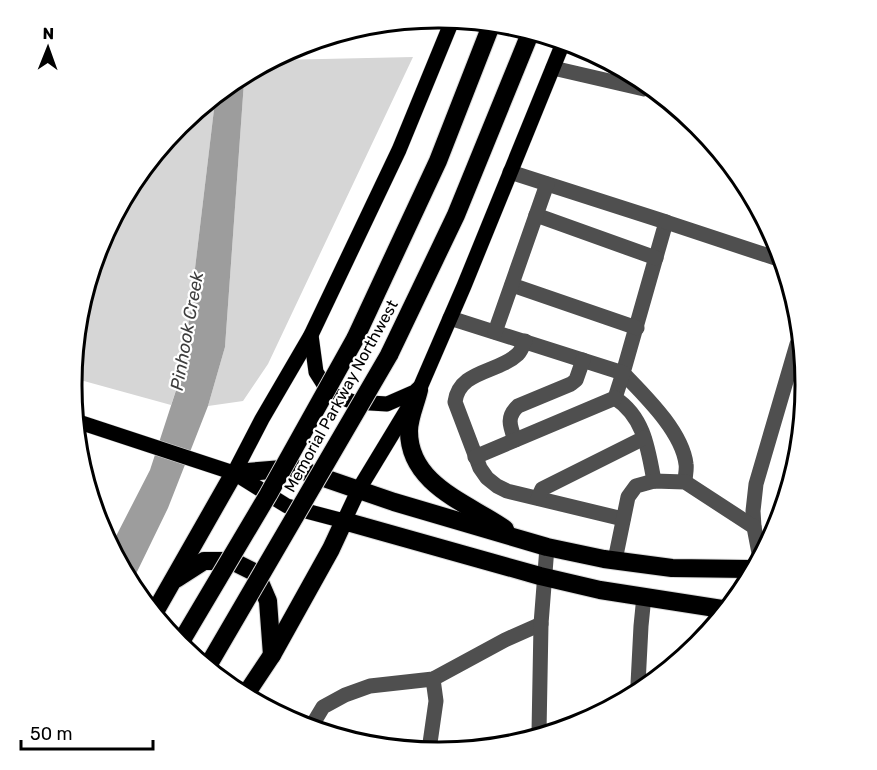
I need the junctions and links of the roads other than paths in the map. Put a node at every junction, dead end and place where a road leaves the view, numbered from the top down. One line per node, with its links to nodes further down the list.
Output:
1 (449, 28): 17 (main road)
2 (488, 32): 47 (highway, Memorial Parkway Northwest, bridge)
3 (527, 40): 49 (highway, Memorial Parkway Northwest, bridge)
4 (560, 50): 5 (main road)
5 (553, 68): 6 (street); 7 (main road)
6 (633, 86)
7 (510, 172): 8 (street); 14 (main road)
8 (547, 184): 9 (street); 10 (street)
9 (536, 215): 12 (street); 13 (street)
10 (666, 222): 11 (street); 12 (street)
11 (771, 257)
12 (656, 258): 15 (street)
13 (512, 285): 15 (street); 16 (street)
14 (450, 318): 16 (street); 22 (main road)
15 (637, 328): 21 (street)
16 (495, 332): 18 (street)
17 (311, 335): 22 (main road); 28 (main road)
18 (525, 341): 20 (street); 27 (street)
19 (794, 357): 35 (street)
20 (583, 360): 21 (street); 26 (street)
21 (623, 373): 23 (street); 30 (street)
22 (419, 390): 31 (main road); 36 (highway)
23 (615, 398): 25 (street); 26 (street)
24 (84, 424): 28 (main road)
25 (644, 438): 29 (street); 32 (street)
26 (515, 440): 27 (street)
27 (475, 457): 32 (street)
28 (234, 473): 31 (highway); 34 (main road); 42 (highway)
29 (654, 481): 30 (street); 33 (street)
30 (685, 482): 35 (street)
31 (359, 489): 34 (main road); 36 (highway)
32 (538, 498): 33 (street)
33 (623, 519): 39 (street)
34 (344, 521): 41 (highway); 48 (highway)
35 (754, 527): 37 (street)
36 (519, 538): 38 (highway)
37 (757, 544)
38 (548, 547): 39 (highway); 41 (street)
39 (615, 560): 40 (highway)
40 (743, 569)
41 (545, 578): 43 (highway); 46 (street)
42 (173, 581): 44 (highway); 48 (highway)
43 (645, 596): 45 (highway); 51 (street)
44 (159, 605)
45 (716, 608)
46 (541, 624): 50 (street); 54 (street)
47 (185, 636)
48 (272, 655): 52 (highway)
49 (211, 660)
50 (433, 679): 53 (street); 55 (street)
51 (638, 680)
52 (250, 688)
53 (315, 719)
54 (539, 727)
55 (430, 742)

